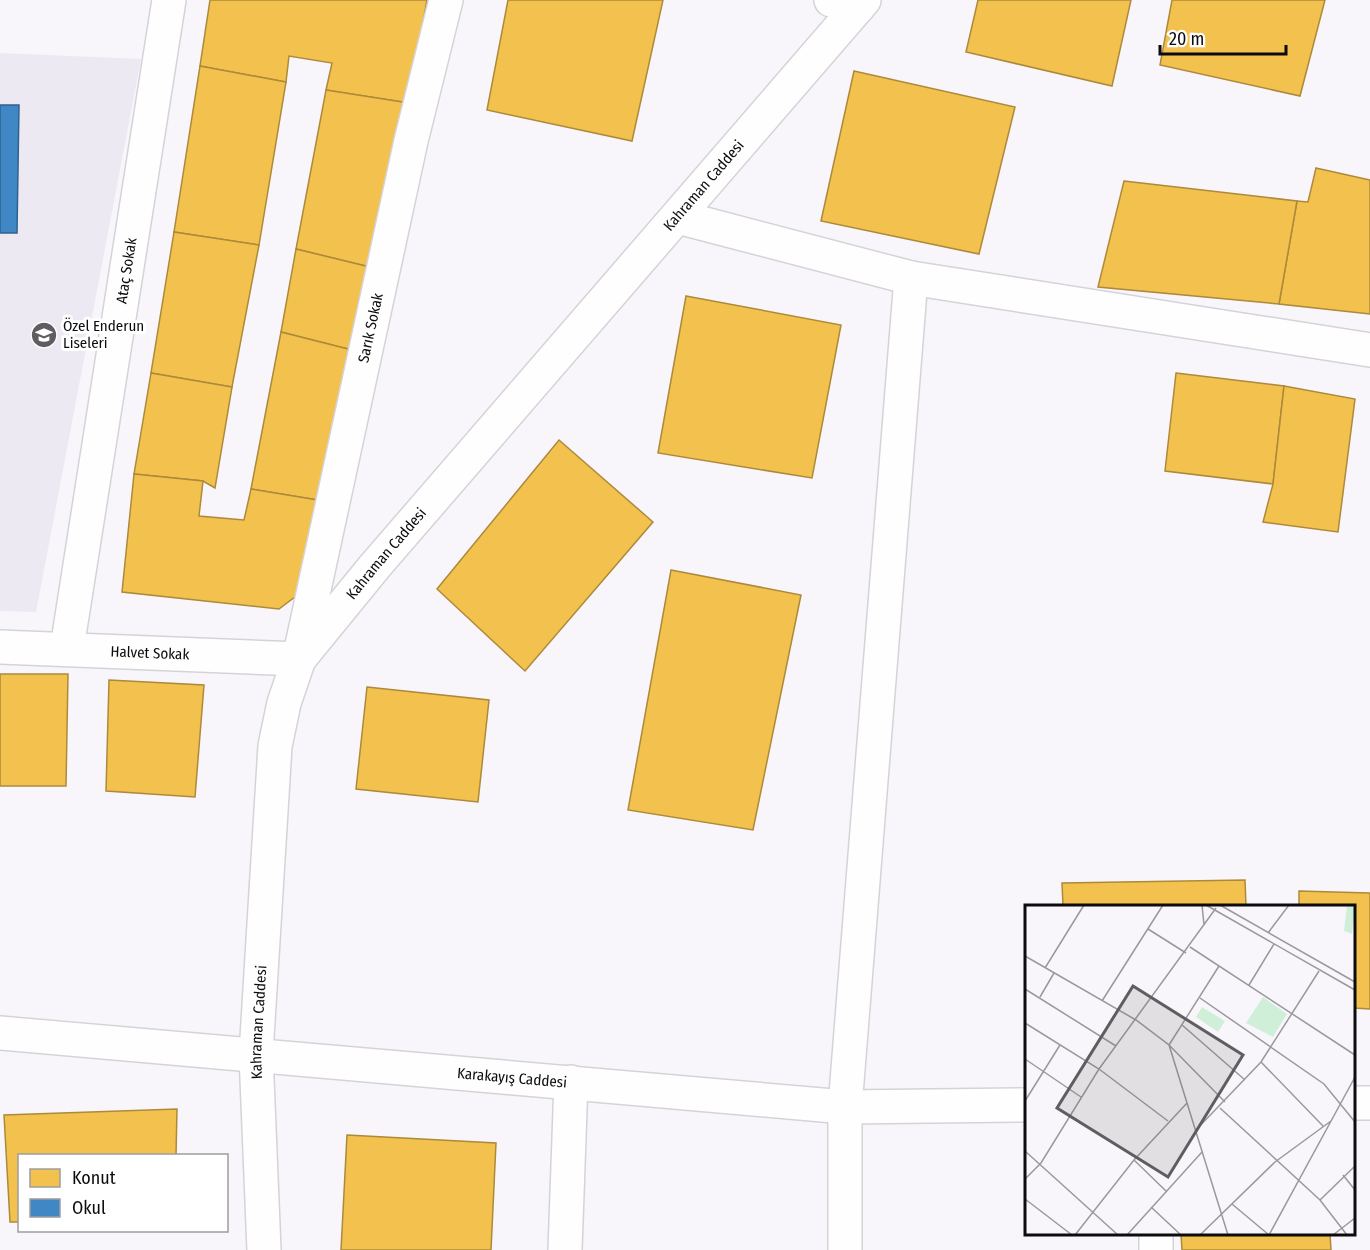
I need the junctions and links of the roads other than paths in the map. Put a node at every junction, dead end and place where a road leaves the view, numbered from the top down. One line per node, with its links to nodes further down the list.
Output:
1 (169, 0): 8 (street, Ataç Sokak)
2 (446, 0): 9 (street, Sarık Sokak)
3 (851, 2): 4 (street, Kahraman Caddesi)
4 (678, 217): 5 (street); 9 (street, Kahraman Caddesi)
5 (911, 278): 6 (street); 14 (street)
6 (1370, 350)
7 (0, 647): 8 (street, Halvet Sokak)
8 (67, 648): 9 (street, Halvet Sokak)
9 (299, 659): 11 (street, Kahraman Caddesi)
10 (0, 1033): 11 (street, Karakayış Caddesi)
11 (256, 1054): 12 (street, Karakayış Caddesi); 15 (street, Kahraman Caddesi)
12 (572, 1082): 14 (street, Karakayış Caddesi); 16 (street)
13 (1025, 1105): 14 (street, Karakayış Caddesi)
14 (845, 1107): 17 (street)
15 (264, 1250)
16 (565, 1250)
17 (845, 1250)

